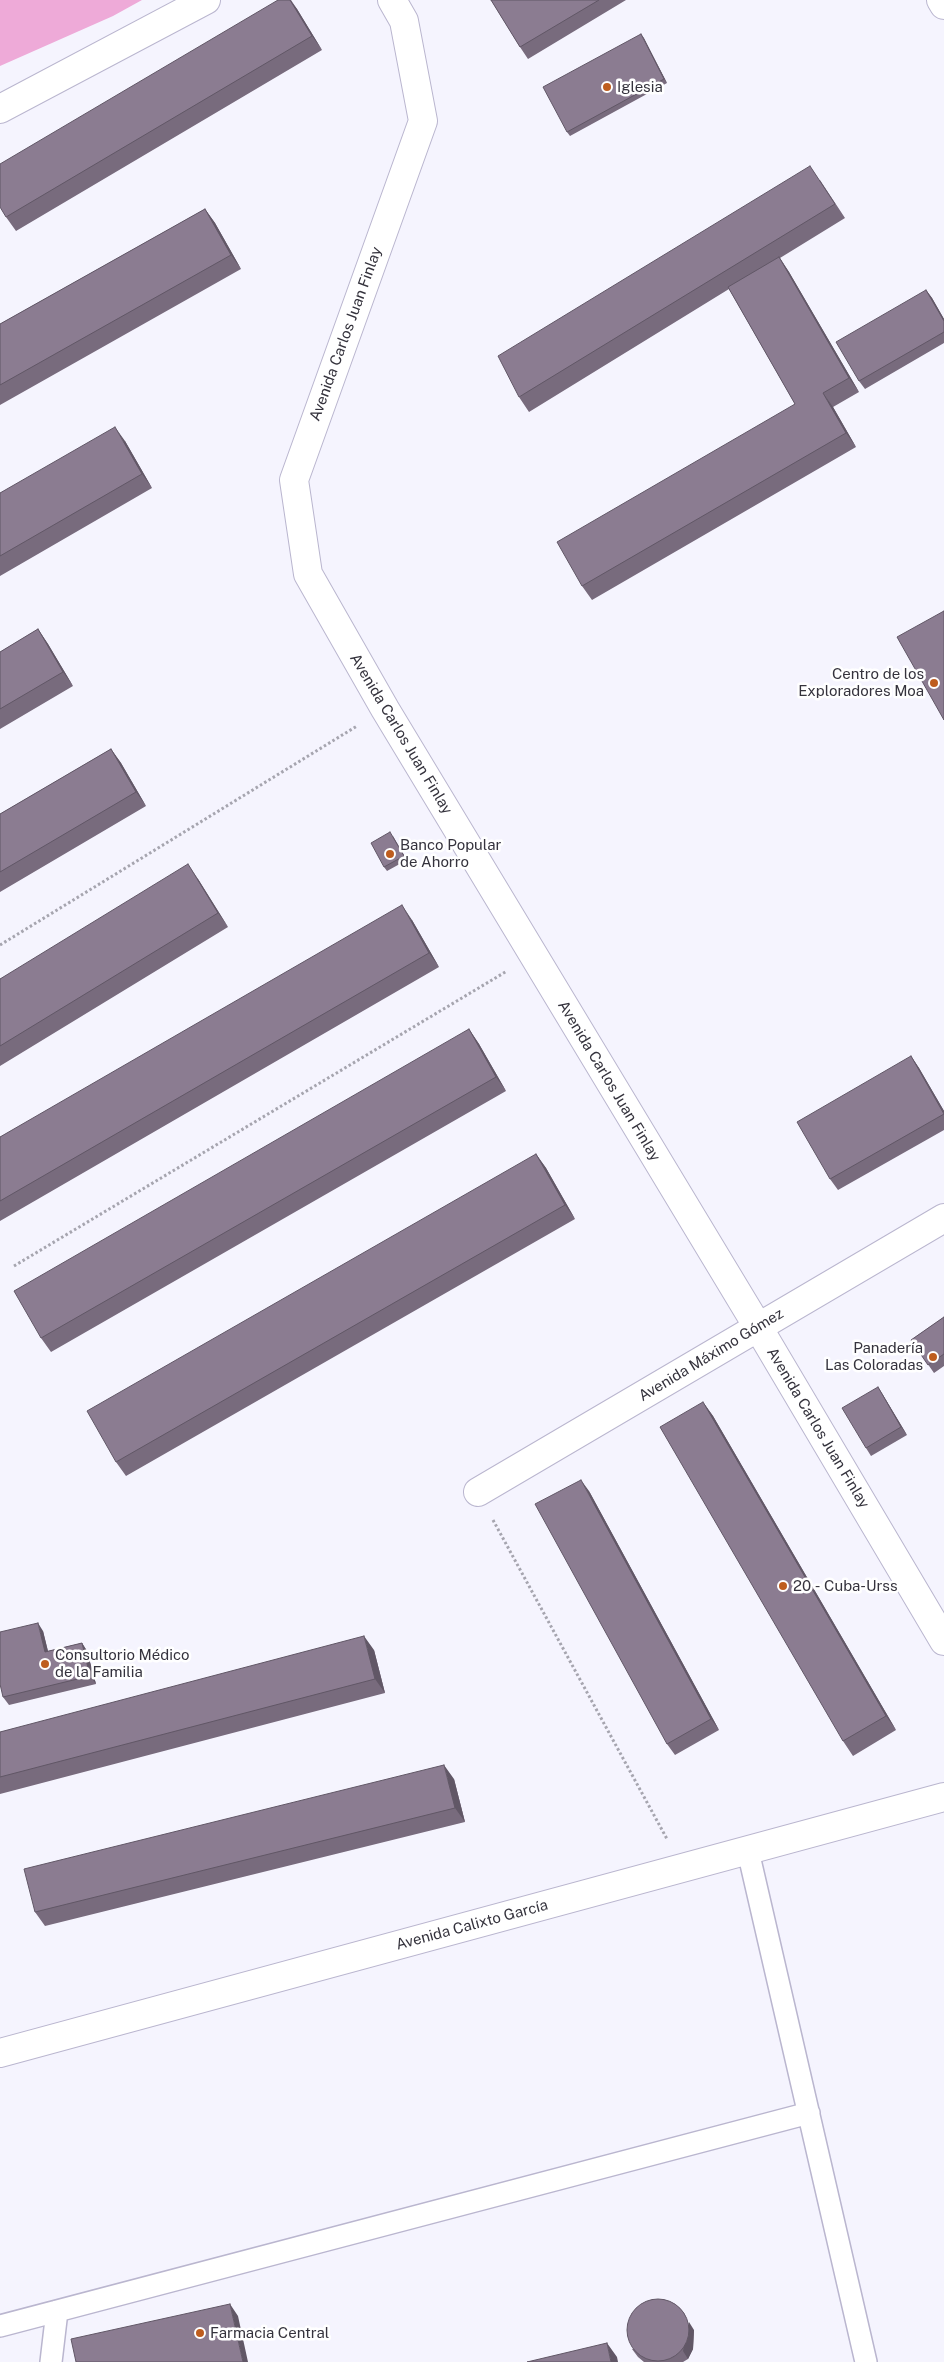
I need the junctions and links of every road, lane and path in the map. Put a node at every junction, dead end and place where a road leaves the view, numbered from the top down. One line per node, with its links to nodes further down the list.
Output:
1 (206, 0): 5 (street)
2 (392, 0): 6 (street, Avenida Carlos Juan Finlay)
3 (941, 0): 4 (street)
4 (944, 5)
5 (0, 109)
6 (385, 709): 7 (path); 8 (street, Avenida Carlos Juan Finlay)
7 (0, 945)
8 (534, 955): 10 (path); 11 (street, Avenida Carlos Juan Finlay)
9 (944, 1218): 11 (street, Avenida Máximo Gómez)
10 (14, 1266)
11 (758, 1328): 12 (street, Avenida Máximo Gómez); 13 (street, Avenida Carlos Juan Finlay)
12 (478, 1492): 16 (path)
13 (944, 1641)
14 (944, 1797): 15 (street, Avenida Calixto García)
15 (748, 1851): 16 (street, Avenida Calixto García); 18 (lane)
16 (682, 1868): 17 (street, Avenida Calixto García)
17 (0, 2053)
18 (809, 2113): 19 (lane); 22 (lane)
19 (58, 2311): 20 (lane); 21 (lane)
20 (0, 2326)
21 (51, 2362)
22 (866, 2362)

